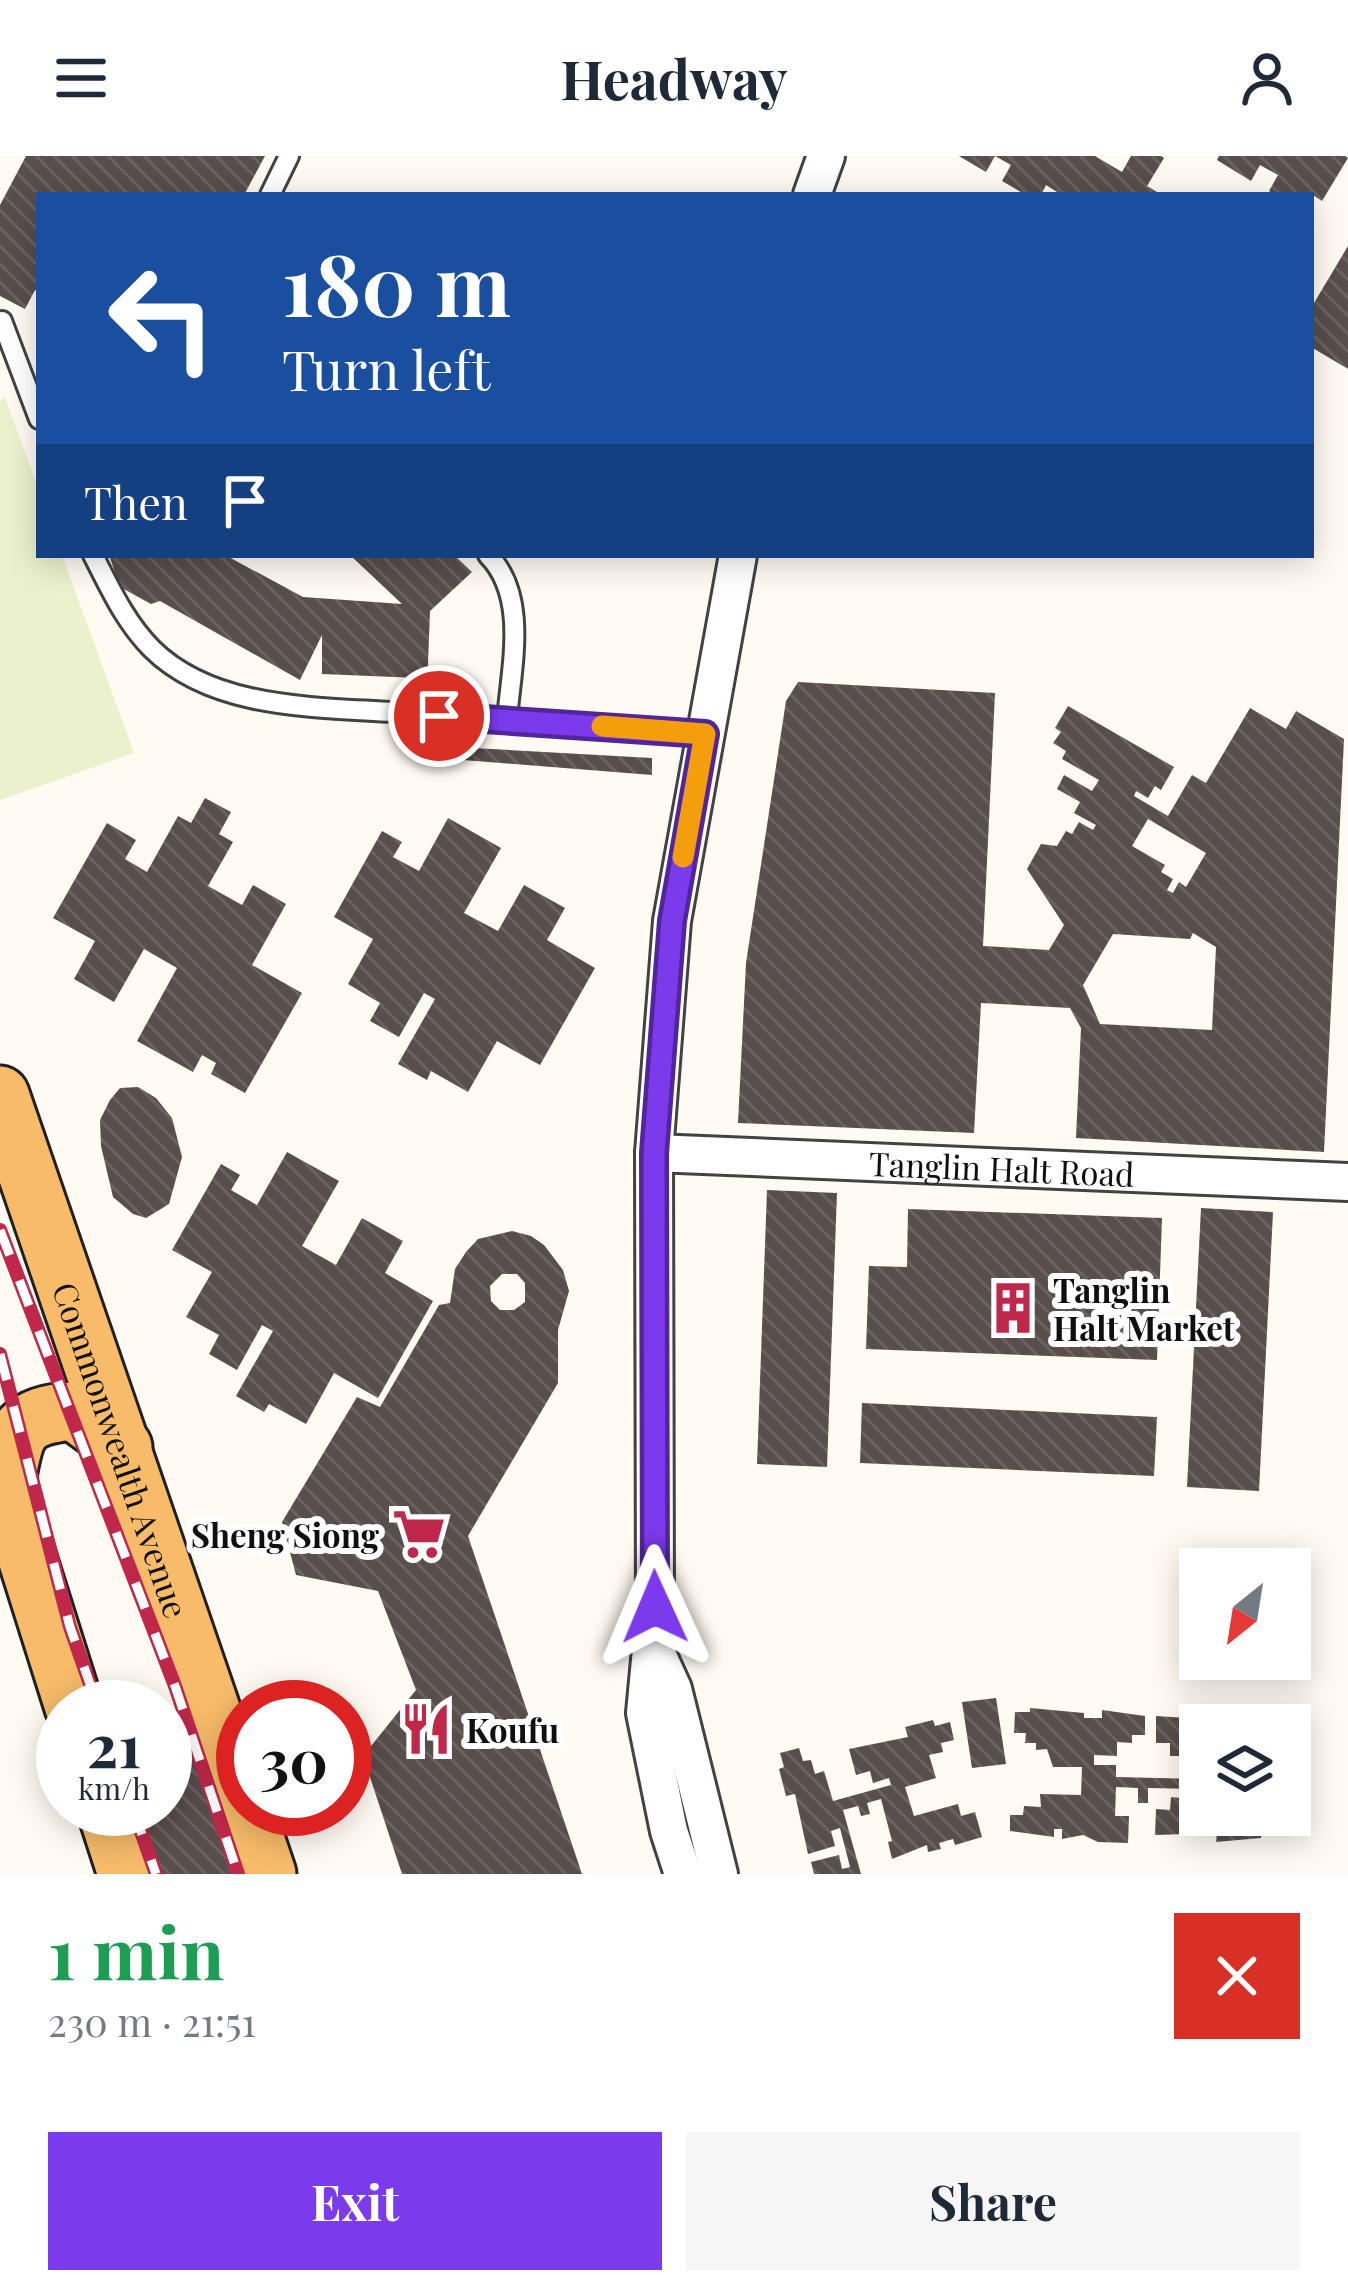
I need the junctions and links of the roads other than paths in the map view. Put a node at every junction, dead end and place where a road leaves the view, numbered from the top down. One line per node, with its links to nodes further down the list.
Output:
1 (290, 156): 3 (lane)
2 (826, 156): 4 (street)
3 (272, 192)
4 (813, 192)
5 (2, 321): 6 (lane)
6 (36, 411)
7 (95, 558): 10 (lane)
8 (491, 558): 12 (lane)
9 (737, 558): 13 (street)
10 (416, 714)
11 (439, 716): 12 (lane)
12 (507, 720): 13 (lane)
13 (705, 734): 15 (street)
14 (0, 1095): 17 (main road, Commonwealth Avenue)
15 (654, 1153): 16 (street, Tanglin Halt Road); 19 (street)
16 (1348, 1182)
17 (123, 1447): 18 (main road); 21 (main road, Commonwealth Avenue)
18 (2, 1480): 20 (main road)
19 (653, 1645): 26 (street); 27 (street)
20 (65, 1680)
21 (216, 1723)
22 (115, 1836): 24 (main road)
23 (254, 1836): 25 (main road, Commonwealth Avenue)
24 (127, 1874)
25 (267, 1874)
26 (683, 1874)
27 (719, 1874)

